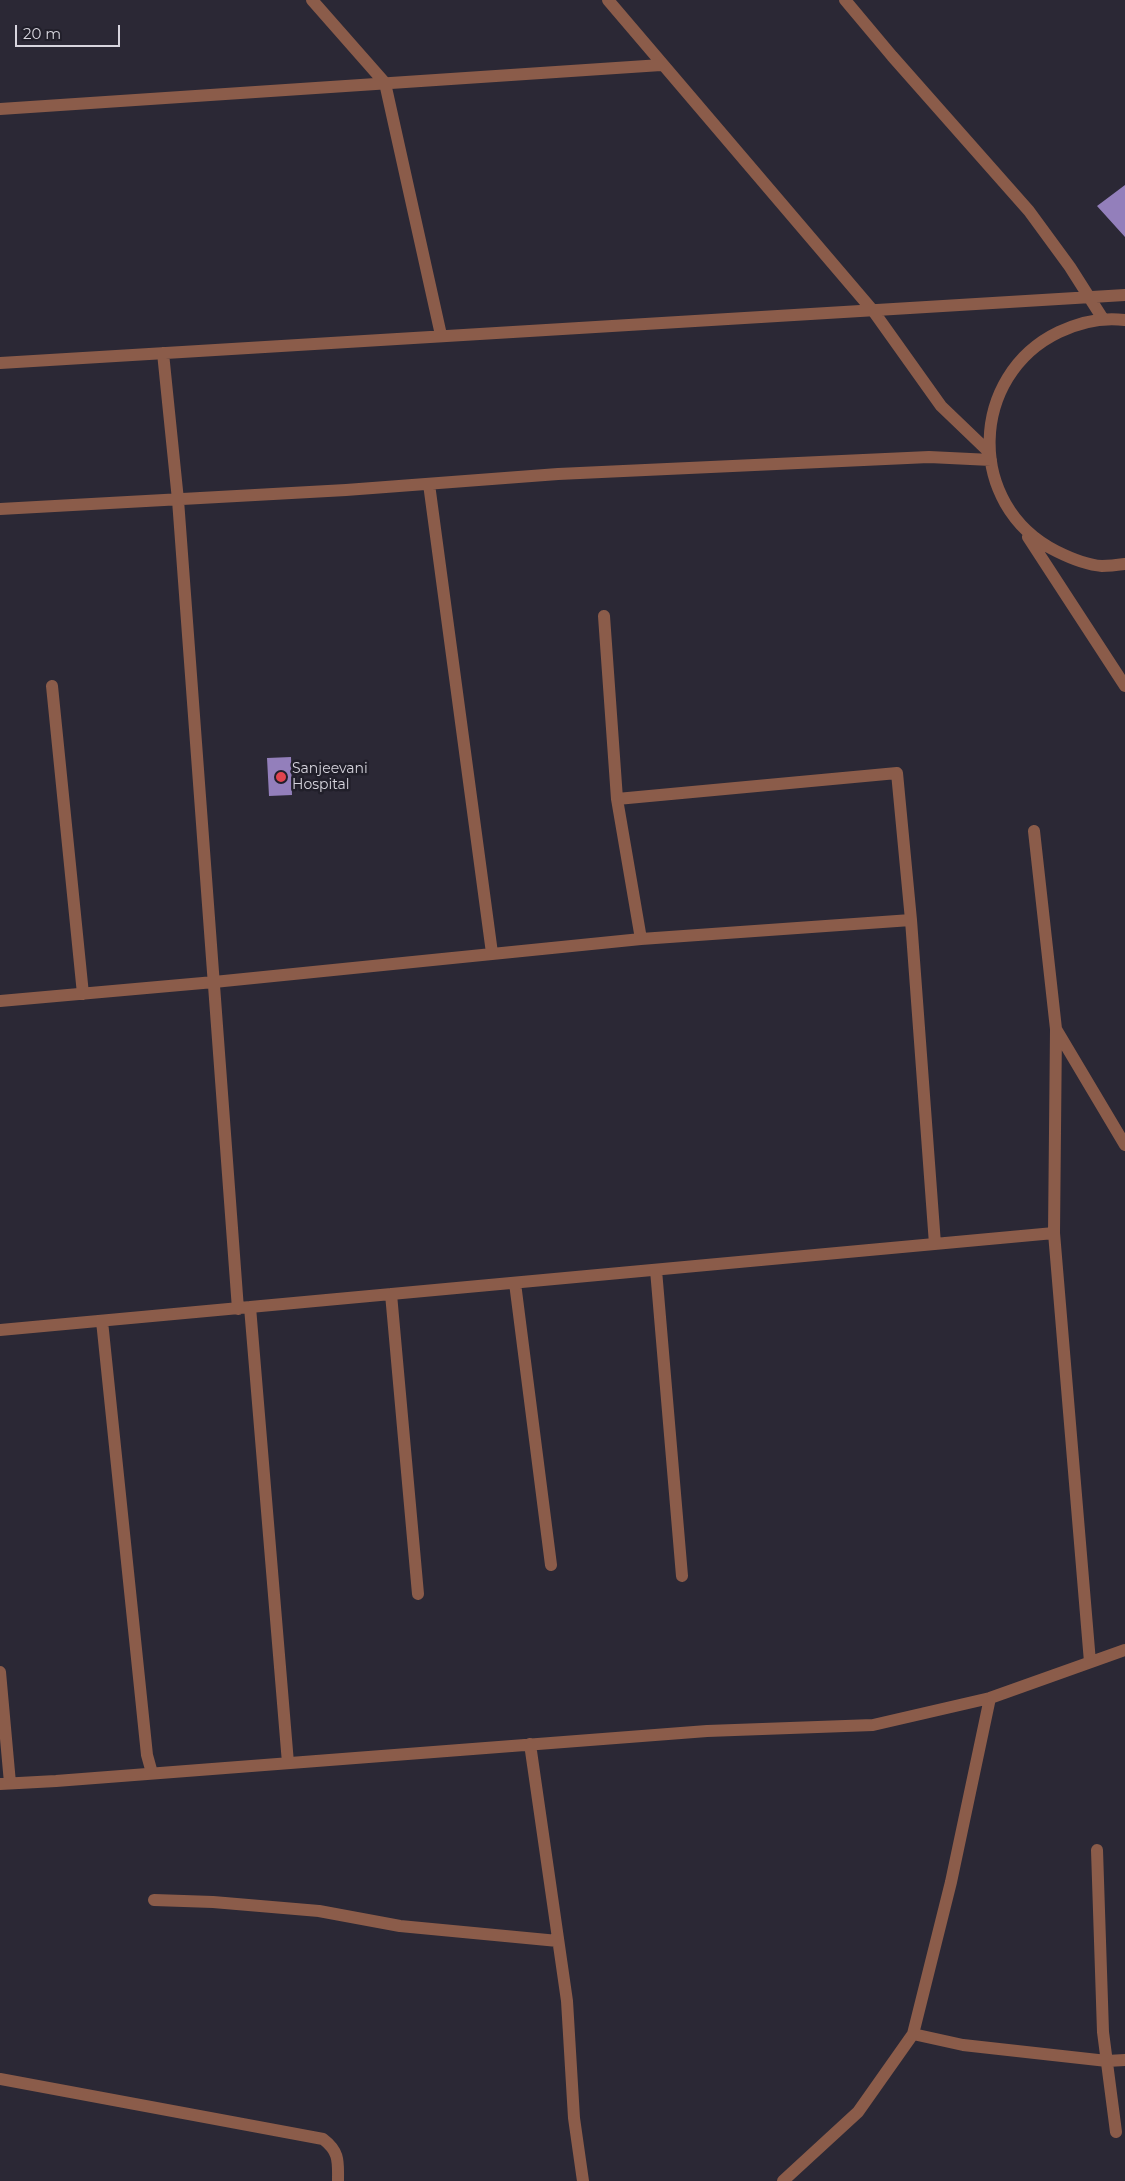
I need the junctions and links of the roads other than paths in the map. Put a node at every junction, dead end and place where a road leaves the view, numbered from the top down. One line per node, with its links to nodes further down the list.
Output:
1 (312, 0): 5 (street)
2 (608, 0): 4 (street)
3 (845, 0): 8 (street)
4 (661, 65): 5 (street); 9 (street)
5 (385, 84): 6 (street); 12 (street)
6 (0, 110)
7 (1125, 295): 8 (street)
8 (1089, 298): 9 (street); 10 (street)
9 (874, 312): 12 (street); 15 (street)
10 (1103, 320): 11 (street); 15 (street)
11 (1125, 320)
12 (440, 335): 13 (street)
13 (163, 353): 14 (street); 17 (street)
14 (0, 363)
15 (990, 457): 16 (street); 19 (street)
16 (429, 484): 17 (street); 28 (street)
17 (178, 500): 18 (street); 29 (street)
18 (0, 509)
19 (1020, 525): 20 (street); 23 (street)
20 (1125, 564)
21 (604, 616): 24 (street)
22 (52, 686): 30 (street)
23 (1125, 686)
24 (617, 799): 26 (street); 27 (street)
25 (1034, 831): 32 (street)
26 (911, 920): 27 (street); 35 (street)
27 (641, 939): 28 (street)
28 (492, 953): 29 (street)
29 (214, 982): 30 (street); 39 (street)
30 (83, 994): 31 (street)
31 (0, 1001)
32 (1056, 1029): 33 (street); 34 (street)
33 (1125, 1145)
34 (1054, 1233): 35 (street); 46 (street)
35 (936, 1244): 36 (street)
36 (656, 1270): 37 (street); 43 (street)
37 (515, 1283): 38 (street); 42 (street)
38 (391, 1294): 39 (street); 44 (street)
39 (244, 1308): 40 (street); 50 (street)
40 (102, 1321): 41 (street); 51 (street)
41 (0, 1330)
42 (551, 1565)
43 (682, 1576)
44 (418, 1594)
45 (1125, 1650): 46 (street)
46 (1090, 1662): 48 (street)
47 (0, 1672): 52 (street)
48 (990, 1698): 49 (street); 56 (street)
49 (530, 1744): 50 (street); 55 (street)
50 (288, 1762): 51 (street)
51 (152, 1773): 52 (street)
52 (5, 1784)
53 (1097, 1850): 58 (street)
54 (154, 1900): 55 (street)
55 (558, 1941): 62 (street)
56 (913, 2034): 58 (street); 63 (street)
57 (1125, 2060): 58 (street)
58 (1106, 2061): 60 (street)
59 (0, 2079): 61 (street)
60 (1116, 2132)
61 (338, 2181)
62 (583, 2181)
63 (783, 2181)

